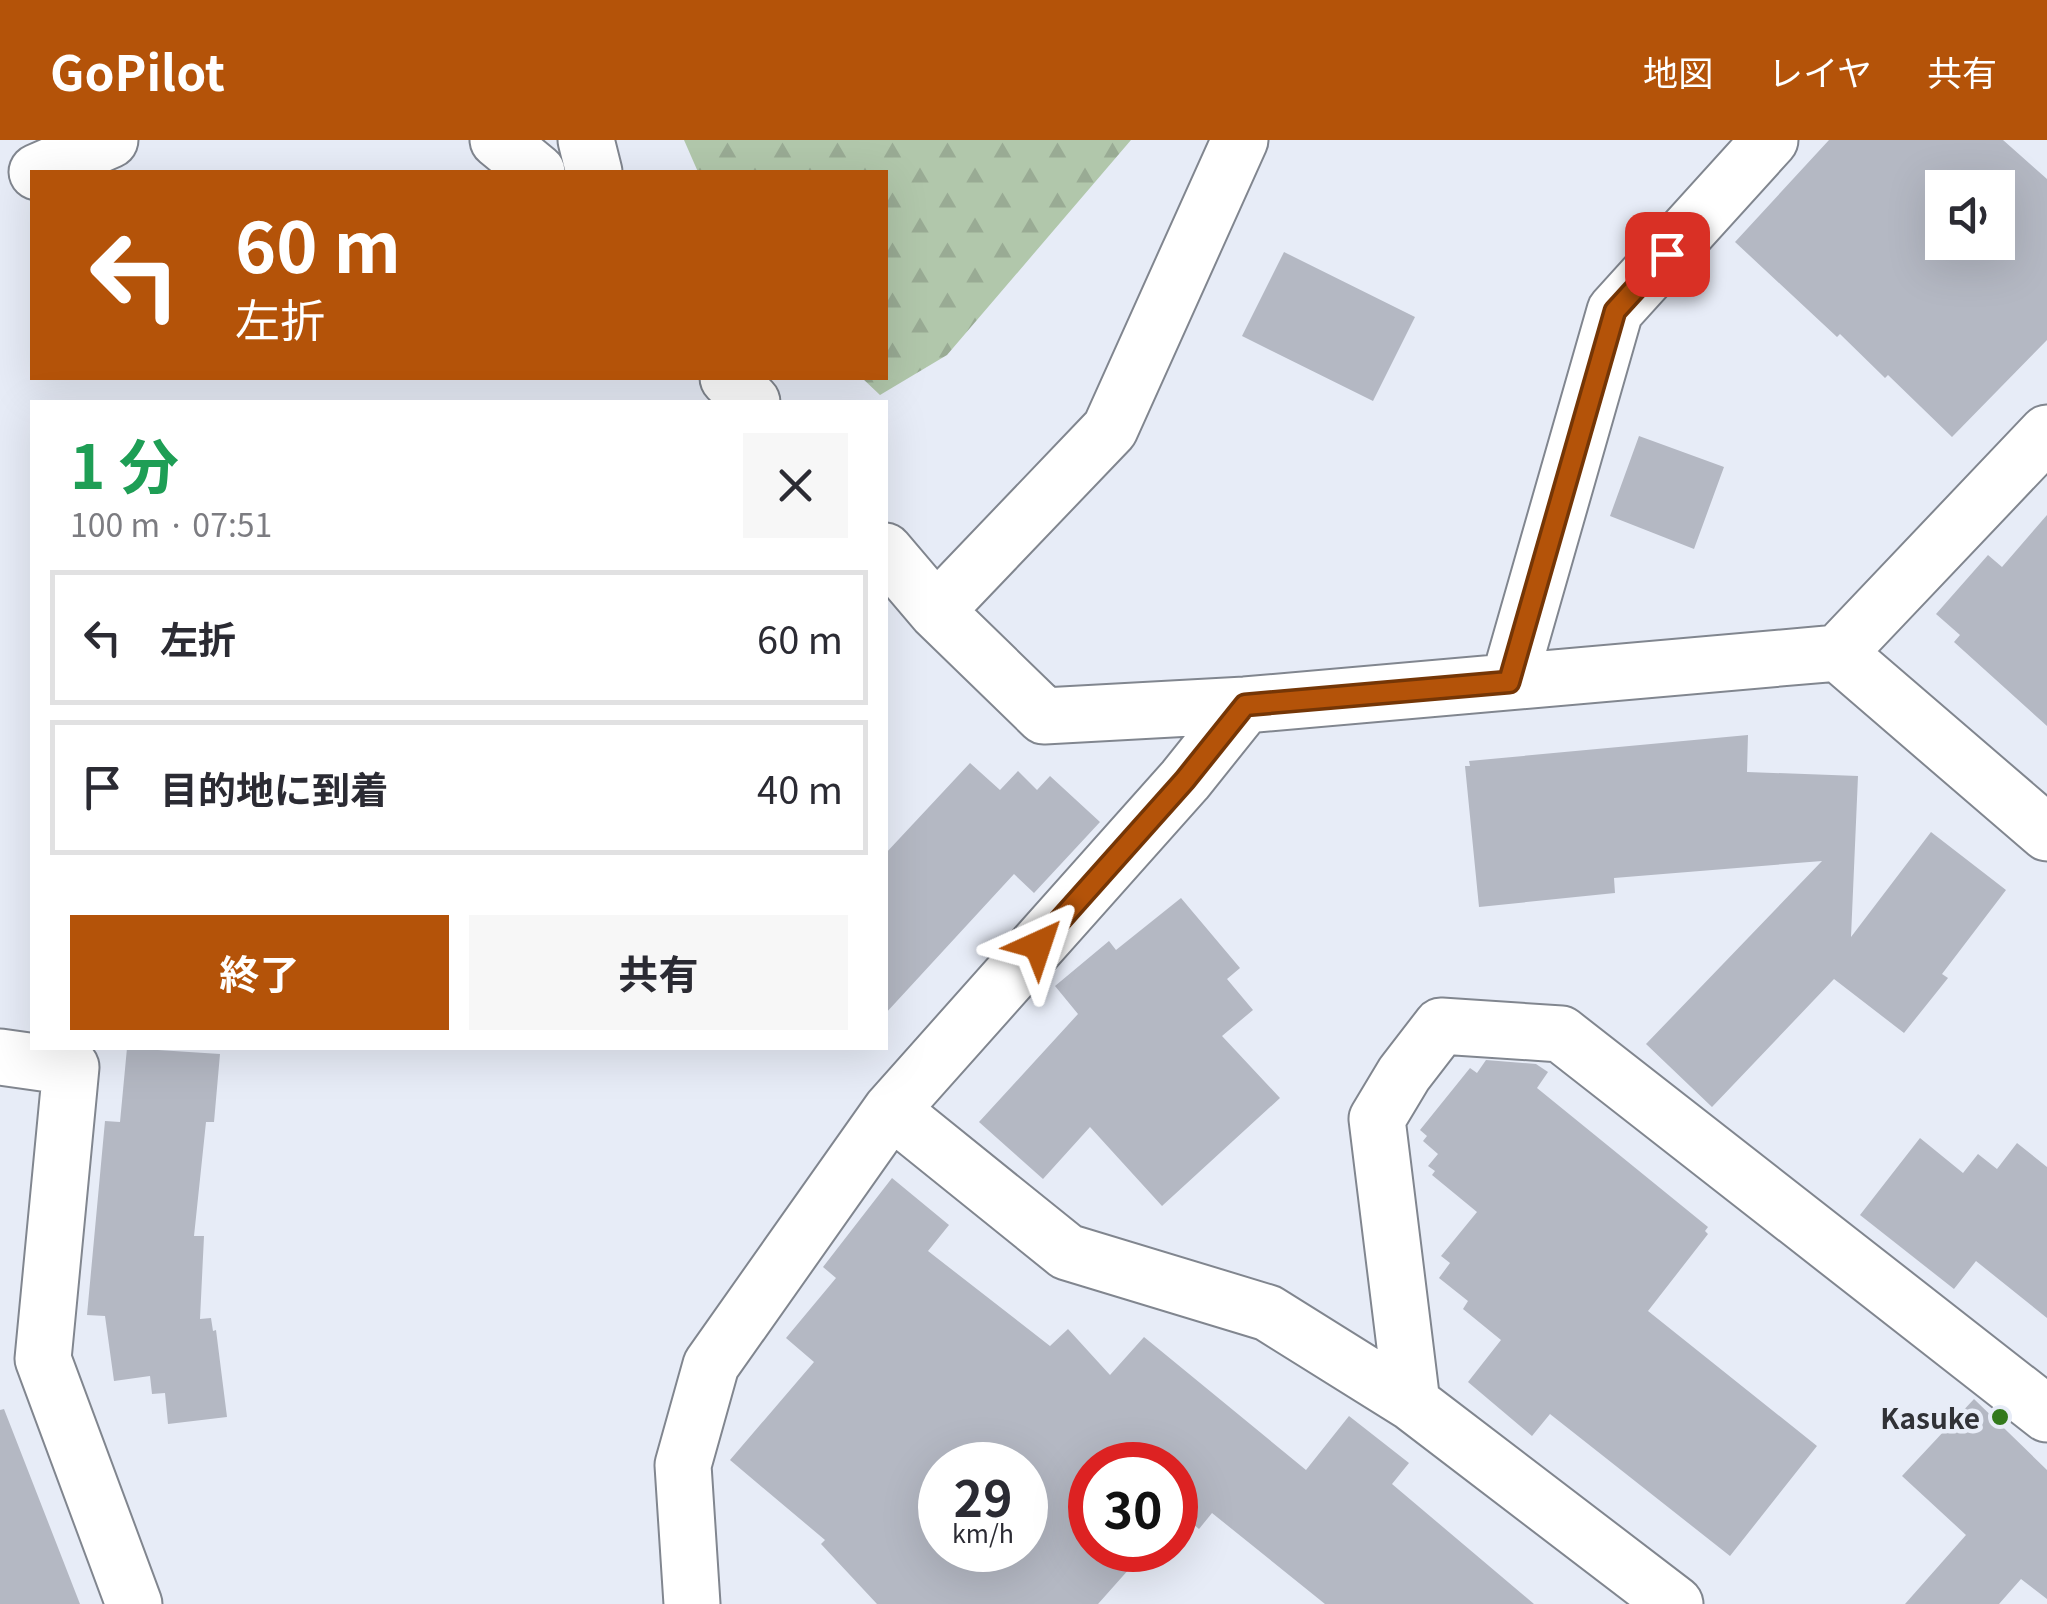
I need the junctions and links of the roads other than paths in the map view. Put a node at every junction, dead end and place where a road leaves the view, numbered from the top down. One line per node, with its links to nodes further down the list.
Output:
1 (110, 140): 8 (street)
2 (498, 140): 6 (street)
3 (586, 140): 7 (street)
4 (1240, 140): 13 (street)
5 (1770, 140): 15 (street)
6 (536, 170)
7 (594, 170)
8 (16, 175)
9 (730, 380): 10 (street)
10 (750, 400)
11 (2047, 433): 14 (street)
12 (888, 554): 13 (street)
13 (936, 611): 16 (street)
14 (1838, 653): 15 (street); 17 (street)
15 (1509, 682): 16 (street)
16 (1245, 705): 19 (street)
17 (2047, 833)
18 (0, 1057): 22 (street)
19 (891, 1110): 20 (street); 23 (street)
20 (1412, 1403): 21 (street); 24 (street)
21 (2047, 1414)
22 (134, 1604)
23 (692, 1604)
24 (1675, 1604)

